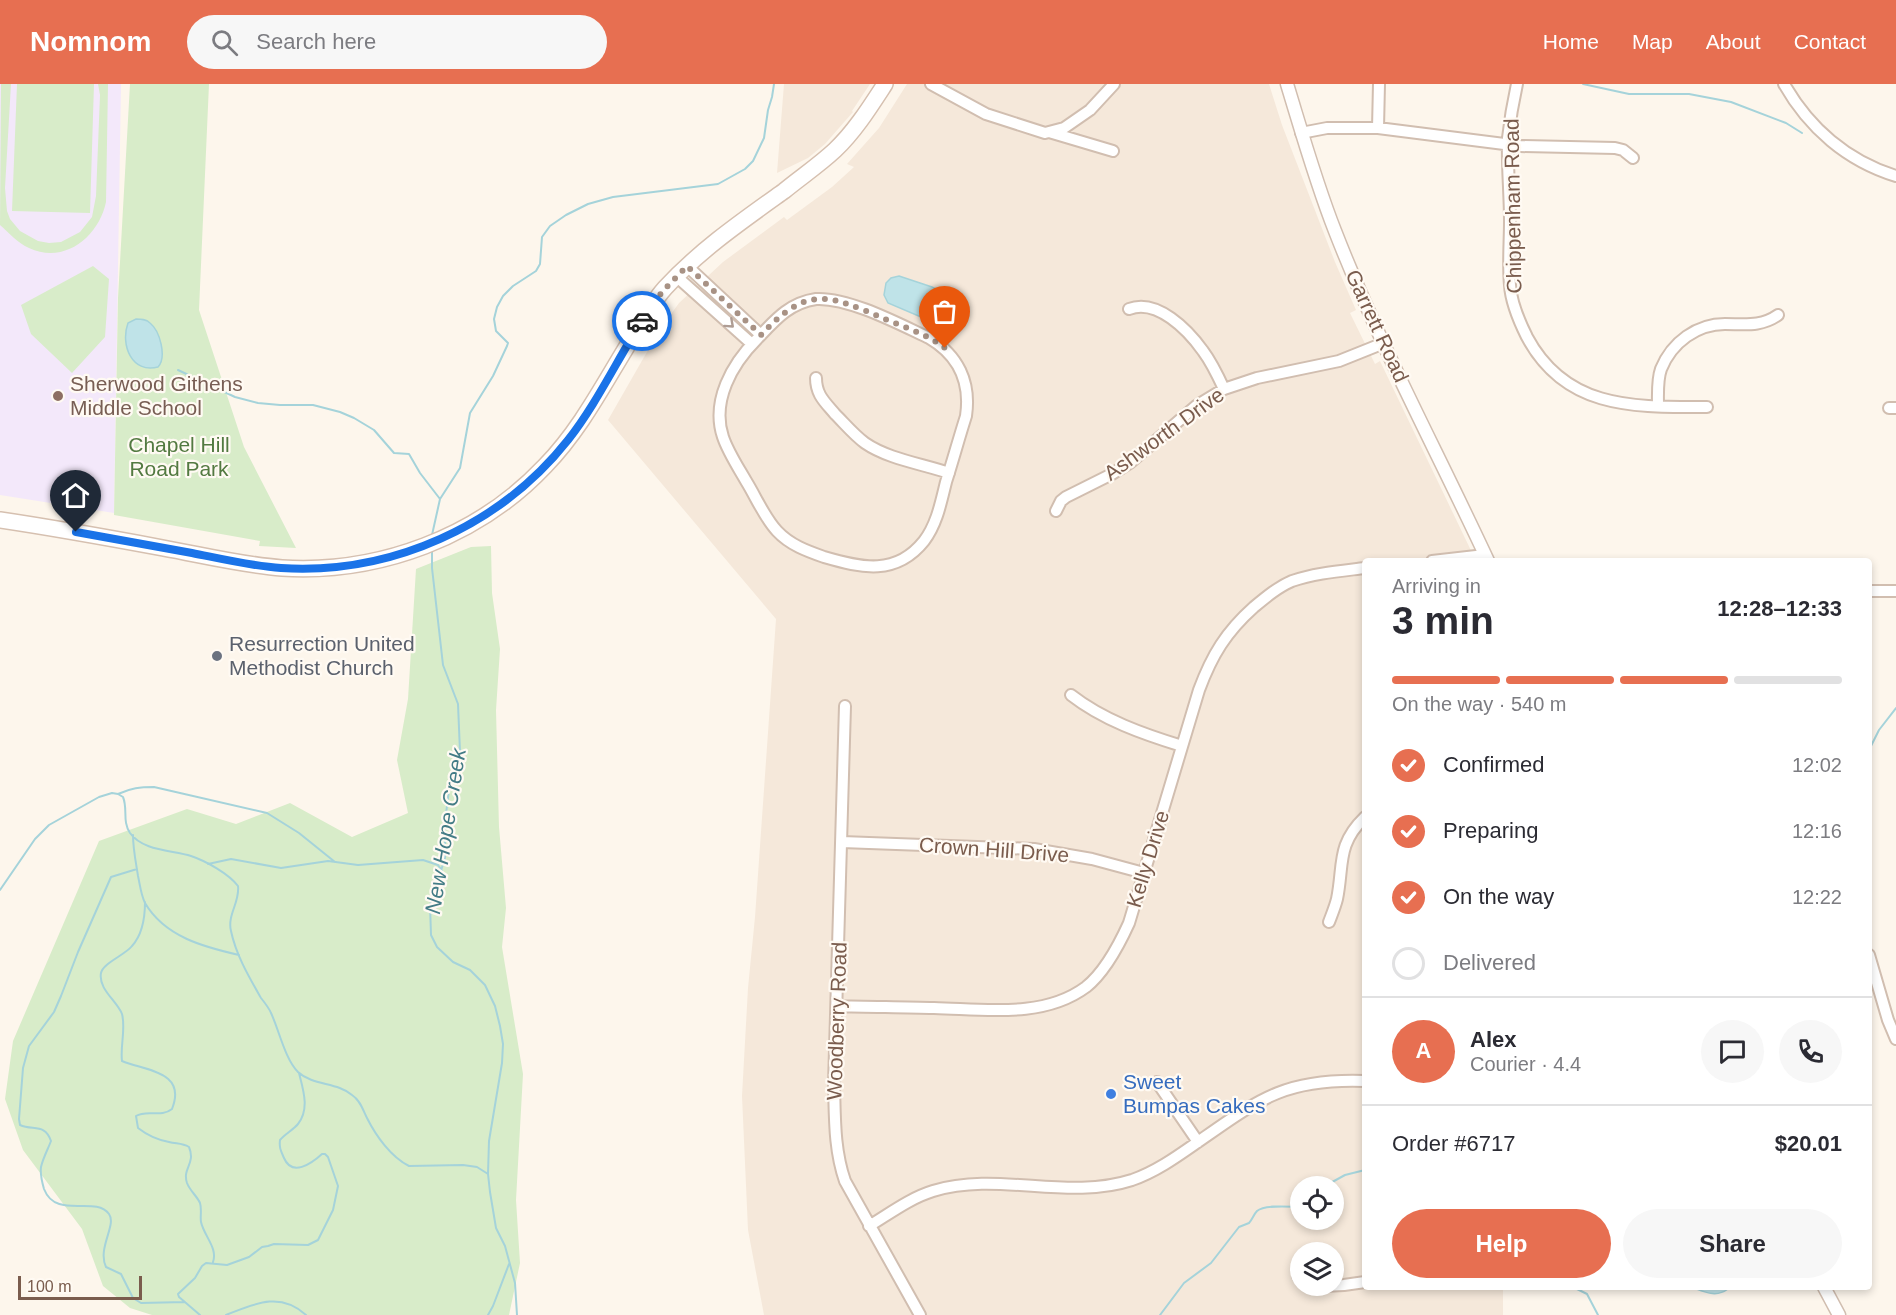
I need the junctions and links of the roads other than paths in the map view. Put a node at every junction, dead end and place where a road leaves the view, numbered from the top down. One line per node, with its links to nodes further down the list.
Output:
1 (885, 84): 15 (main road)
2 (931, 84): 9 (street)
3 (1114, 84): 9 (street)
4 (1287, 84): 10 (street, Garrett Road)
5 (1379, 84): 8 (street)
6 (1517, 84): 11 (street, Chippenham Road)
7 (1784, 84): 14 (street)
8 (1378, 128): 10 (street); 11 (street)
9 (1048, 132): 12 (street)
10 (1301, 133): 21 (street, Garrett Road)
11 (1508, 144): 13 (street); 25 (street, Chippenham Road)
12 (1113, 151)
13 (1633, 158)
14 (1896, 176)
15 (682, 271): 16 (street); 18 (street); 29 (main road)
16 (723, 300): 18 (street); 20 (street)
17 (1129, 309): 24 (street)
18 (715, 310): 22 (street, one-way to 22)
19 (1778, 315): 25 (street)
20 (761, 335): 22 (street); 27 (street)
21 (1384, 343): 24 (street, Ashworth Drive); 30 (street, Garrett Road)
22 (752, 344): 27 (street)
23 (816, 378): 27 (street)
24 (1224, 389): 28 (street, Ashworth Drive)
25 (1658, 406): 26 (street, Chippenham Road)
26 (1707, 407)
27 (949, 473)
28 (1056, 511)
29 (0, 520)
30 (1486, 558)
31 (1362, 568): 36 (street, Kelly Drive)
32 (1872, 591): 33 (street)
33 (1896, 591)
34 (1071, 694): 36 (street)
35 (845, 706): 38 (street, Woodberry Road)
36 (1182, 746): 39 (street, Kelly Drive)
37 (1362, 820): 40 (street)
38 (842, 842): 39 (street, Crown Hill Drive); 42 (street, Woodberry Road)
39 (1144, 873): 42 (street, Kelly Drive)
40 (1329, 922)
41 (1872, 965): 43 (street)
42 (837, 1006): 47 (street, Woodberry Road)
43 (1896, 1039)
44 (1362, 1081): 46 (street)
45 (1157, 1082): 46 (street)
46 (1198, 1142): 47 (street)
47 (869, 1226): 51 (street, Woodberry Road)
48 (1362, 1282): 49 (street)
49 (1344, 1285)
50 (1826, 1290): 52 (street)
51 (920, 1315)
52 (1839, 1315)

